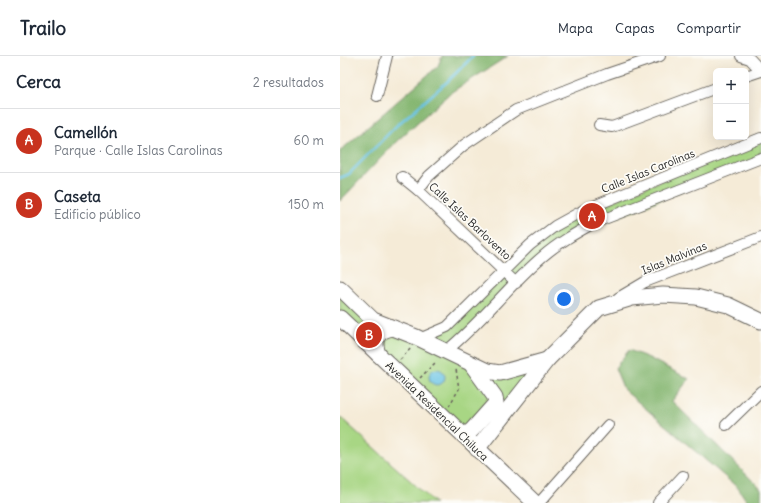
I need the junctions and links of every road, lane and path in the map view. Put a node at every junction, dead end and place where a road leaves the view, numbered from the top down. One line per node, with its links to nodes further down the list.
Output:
1 (387, 56): 7 (street)
2 (741, 56): 4 (street)
3 (655, 57): 12 (street, Calle Islas Barlovento)
4 (761, 71): 5 (street)
5 (749, 75)
6 (713, 89): 8 (street)
7 (377, 96)
8 (599, 125)
9 (761, 138): 14 (street, Calle Islas Carolinas)
10 (761, 158): 15 (street)
11 (402, 177): 12 (street, Calle Islas Barlovento)
12 (418, 190): 14 (street, Calle Islas Barlovento)
13 (761, 237): 17 (street, Islas Malvinas)
14 (505, 270): 15 (street, Calle Islas Barlovento); 21 (street, Calle Islas Carolinas)
15 (516, 283): 22 (street)
16 (340, 288): 20 (street)
17 (599, 308): 19 (street); 24 (street)
18 (340, 318): 23 (street, Avenida Residencial Chiluca)
19 (761, 321)
20 (393, 328): 21 (street); 23 (street)
21 (419, 339): 22 (street); 26 (path)
22 (446, 351): 25 (street); 27 (path)
23 (378, 354): 26 (street, Avenida Residencial Chiluca)
24 (547, 360): 25 (street); 33 (street)
25 (467, 362): 29 (path); 32 (street)
26 (393, 368): 27 (street, Avenida Residencial Chiluca)
27 (412, 387): 29 (street, Avenida Residencial Chiluca)
28 (761, 391): 31 (street)
29 (440, 414): 32 (street, Avenida Residencial Chiluca)
30 (608, 425): 36 (street)
31 (726, 425)
32 (464, 436): 33 (street, Avenida Residencial Chiluca)
33 (477, 449): 35 (street, Avenida Residencial Chiluca)
34 (683, 476): 37 (street)
35 (535, 503)
36 (540, 503)
37 (658, 503)

